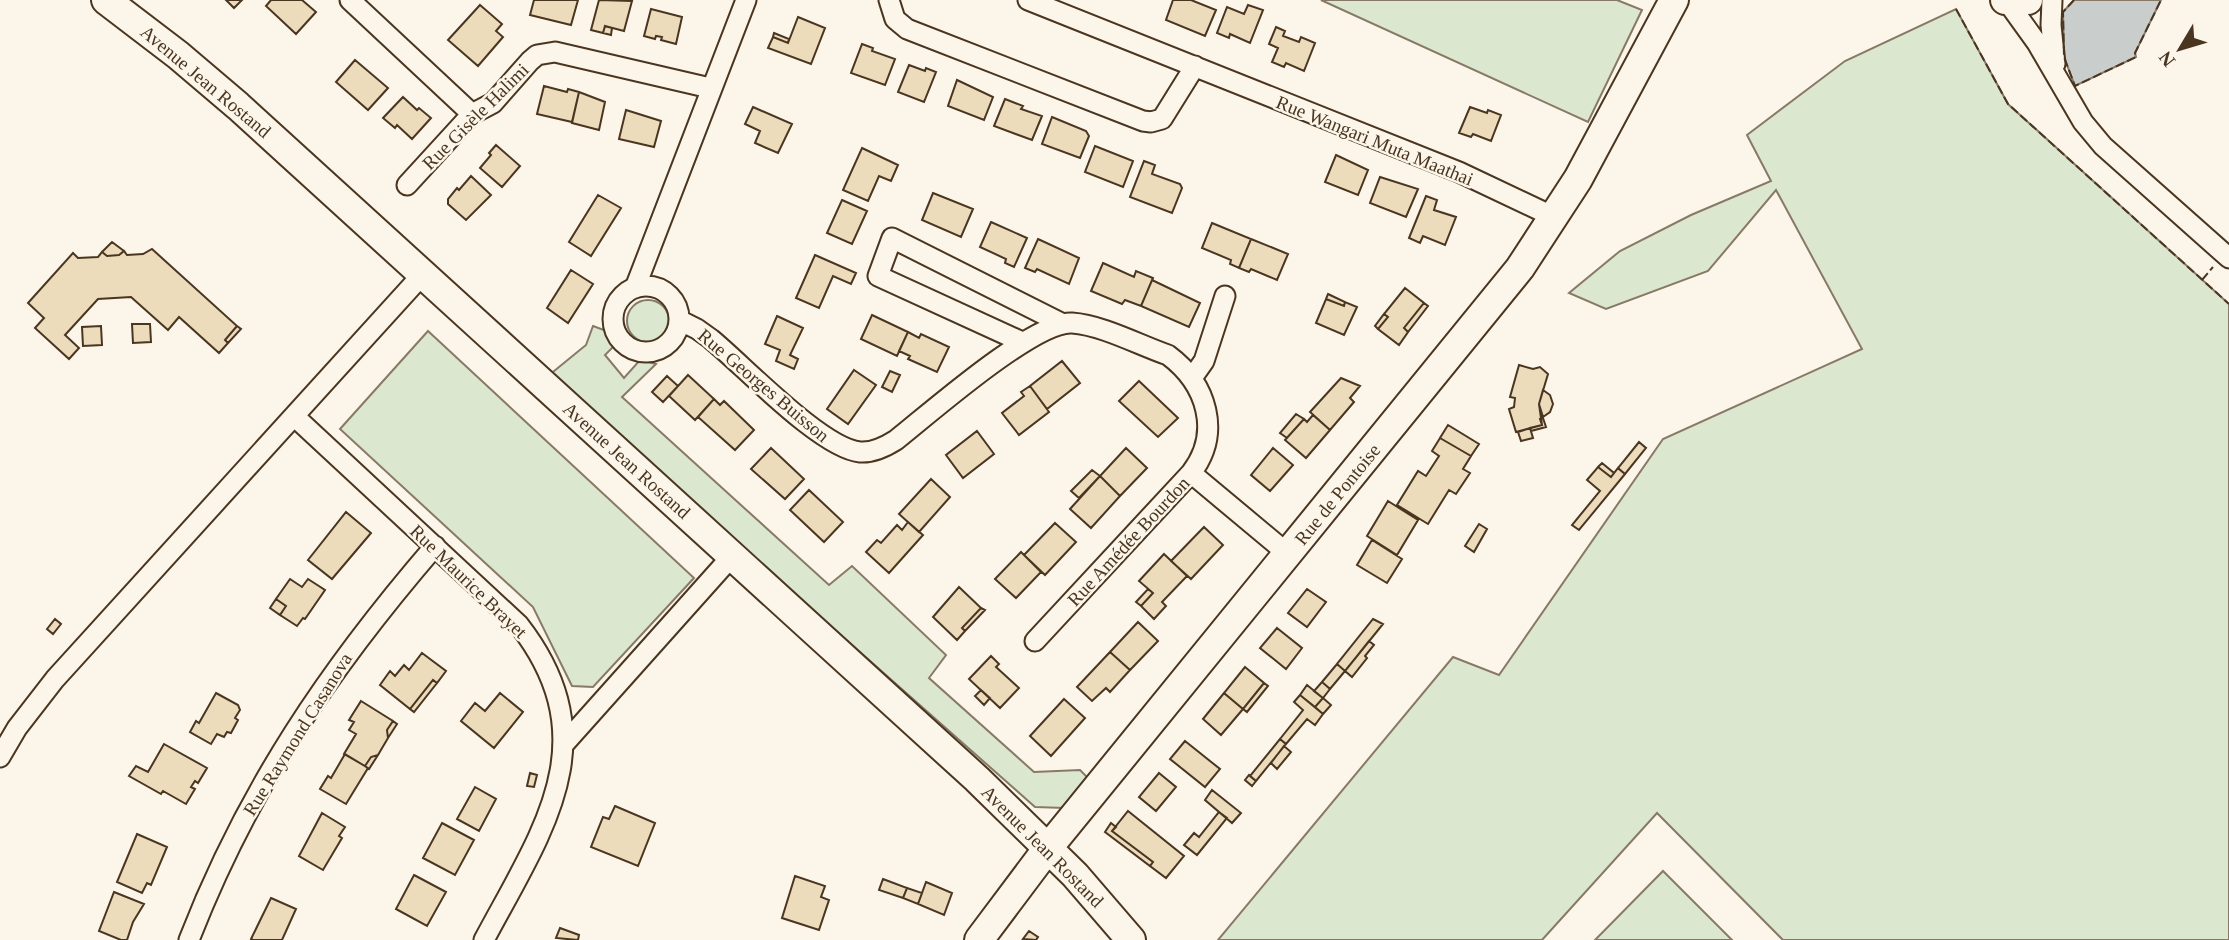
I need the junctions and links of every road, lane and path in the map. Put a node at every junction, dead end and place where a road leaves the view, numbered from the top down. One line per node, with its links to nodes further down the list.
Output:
1 (106, 0): 19 (street, Avenue Jean Rostand)
2 (350, 0): 15 (street)
3 (746, 0): 14 (street, Rue Georges Buisson)
4 (889, 0): 12 (street)
5 (1028, 0): 12 (street, Rue Wangari Muta Maathai)
6 (1674, 0): 11 (street)
7 (1684, 0): 11 (street)
8 (2005, 0): 9 (street); 13 (street)
9 (2028, 0)
10 (2052, 0): 13 (street)
11 (1660, 25): 17 (street, Rue de Pontoise)
12 (1195, 66): 17 (street, Rue Wangari Muta Maathai)
13 (2057, 76): 18 (street)
14 (710, 88): 15 (street, Rue Gisèle Halimi); 20 (street, Rue Georges Buisson)
15 (472, 114): 16 (street, Rue Gisèle Halimi)
16 (407, 185)
17 (1553, 217): 29 (street, Rue de Pontoise)
18 (2229, 258)
19 (422, 275): 26 (street); 30 (street, Avenue Jean Rostand)
20 (635, 288): 22 (street, Rue Georges Buisson); 22 (street, Rue Georges Buisson)
21 (1225, 296): 25 (street)
22 (679, 320): 24 (street, Rue Georges Buisson)
23 (1061, 323): 24 (street, Rue Georges Buisson); 24 (street); 25 (street)
24 (1023, 342)
25 (1192, 378): 27 (street, Rue Amédée Bourdon)
26 (294, 416): 28 (street, Rue Maurice Brayet); 33 (street)
27 (1191, 473): 29 (street); 31 (street, Rue Amédée Bourdon)
28 (435, 546): 32 (street, Rue Maurice Brayet); 35 (street, Rue Raymond Casanova)
29 (1288, 554): 34 (street, Rue de Pontoise)
30 (732, 556): 32 (street); 34 (street, Avenue Jean Rostand)
31 (1035, 642)
32 (564, 744): 36 (street, Rue Maurice Brayet)
33 (0, 757)
34 (1048, 848): 37 (street, Rue de Pontoise); 38 (street, Avenue Jean Rostand)
35 (189, 940)
36 (484, 940)
37 (979, 940)
38 (1131, 940)

